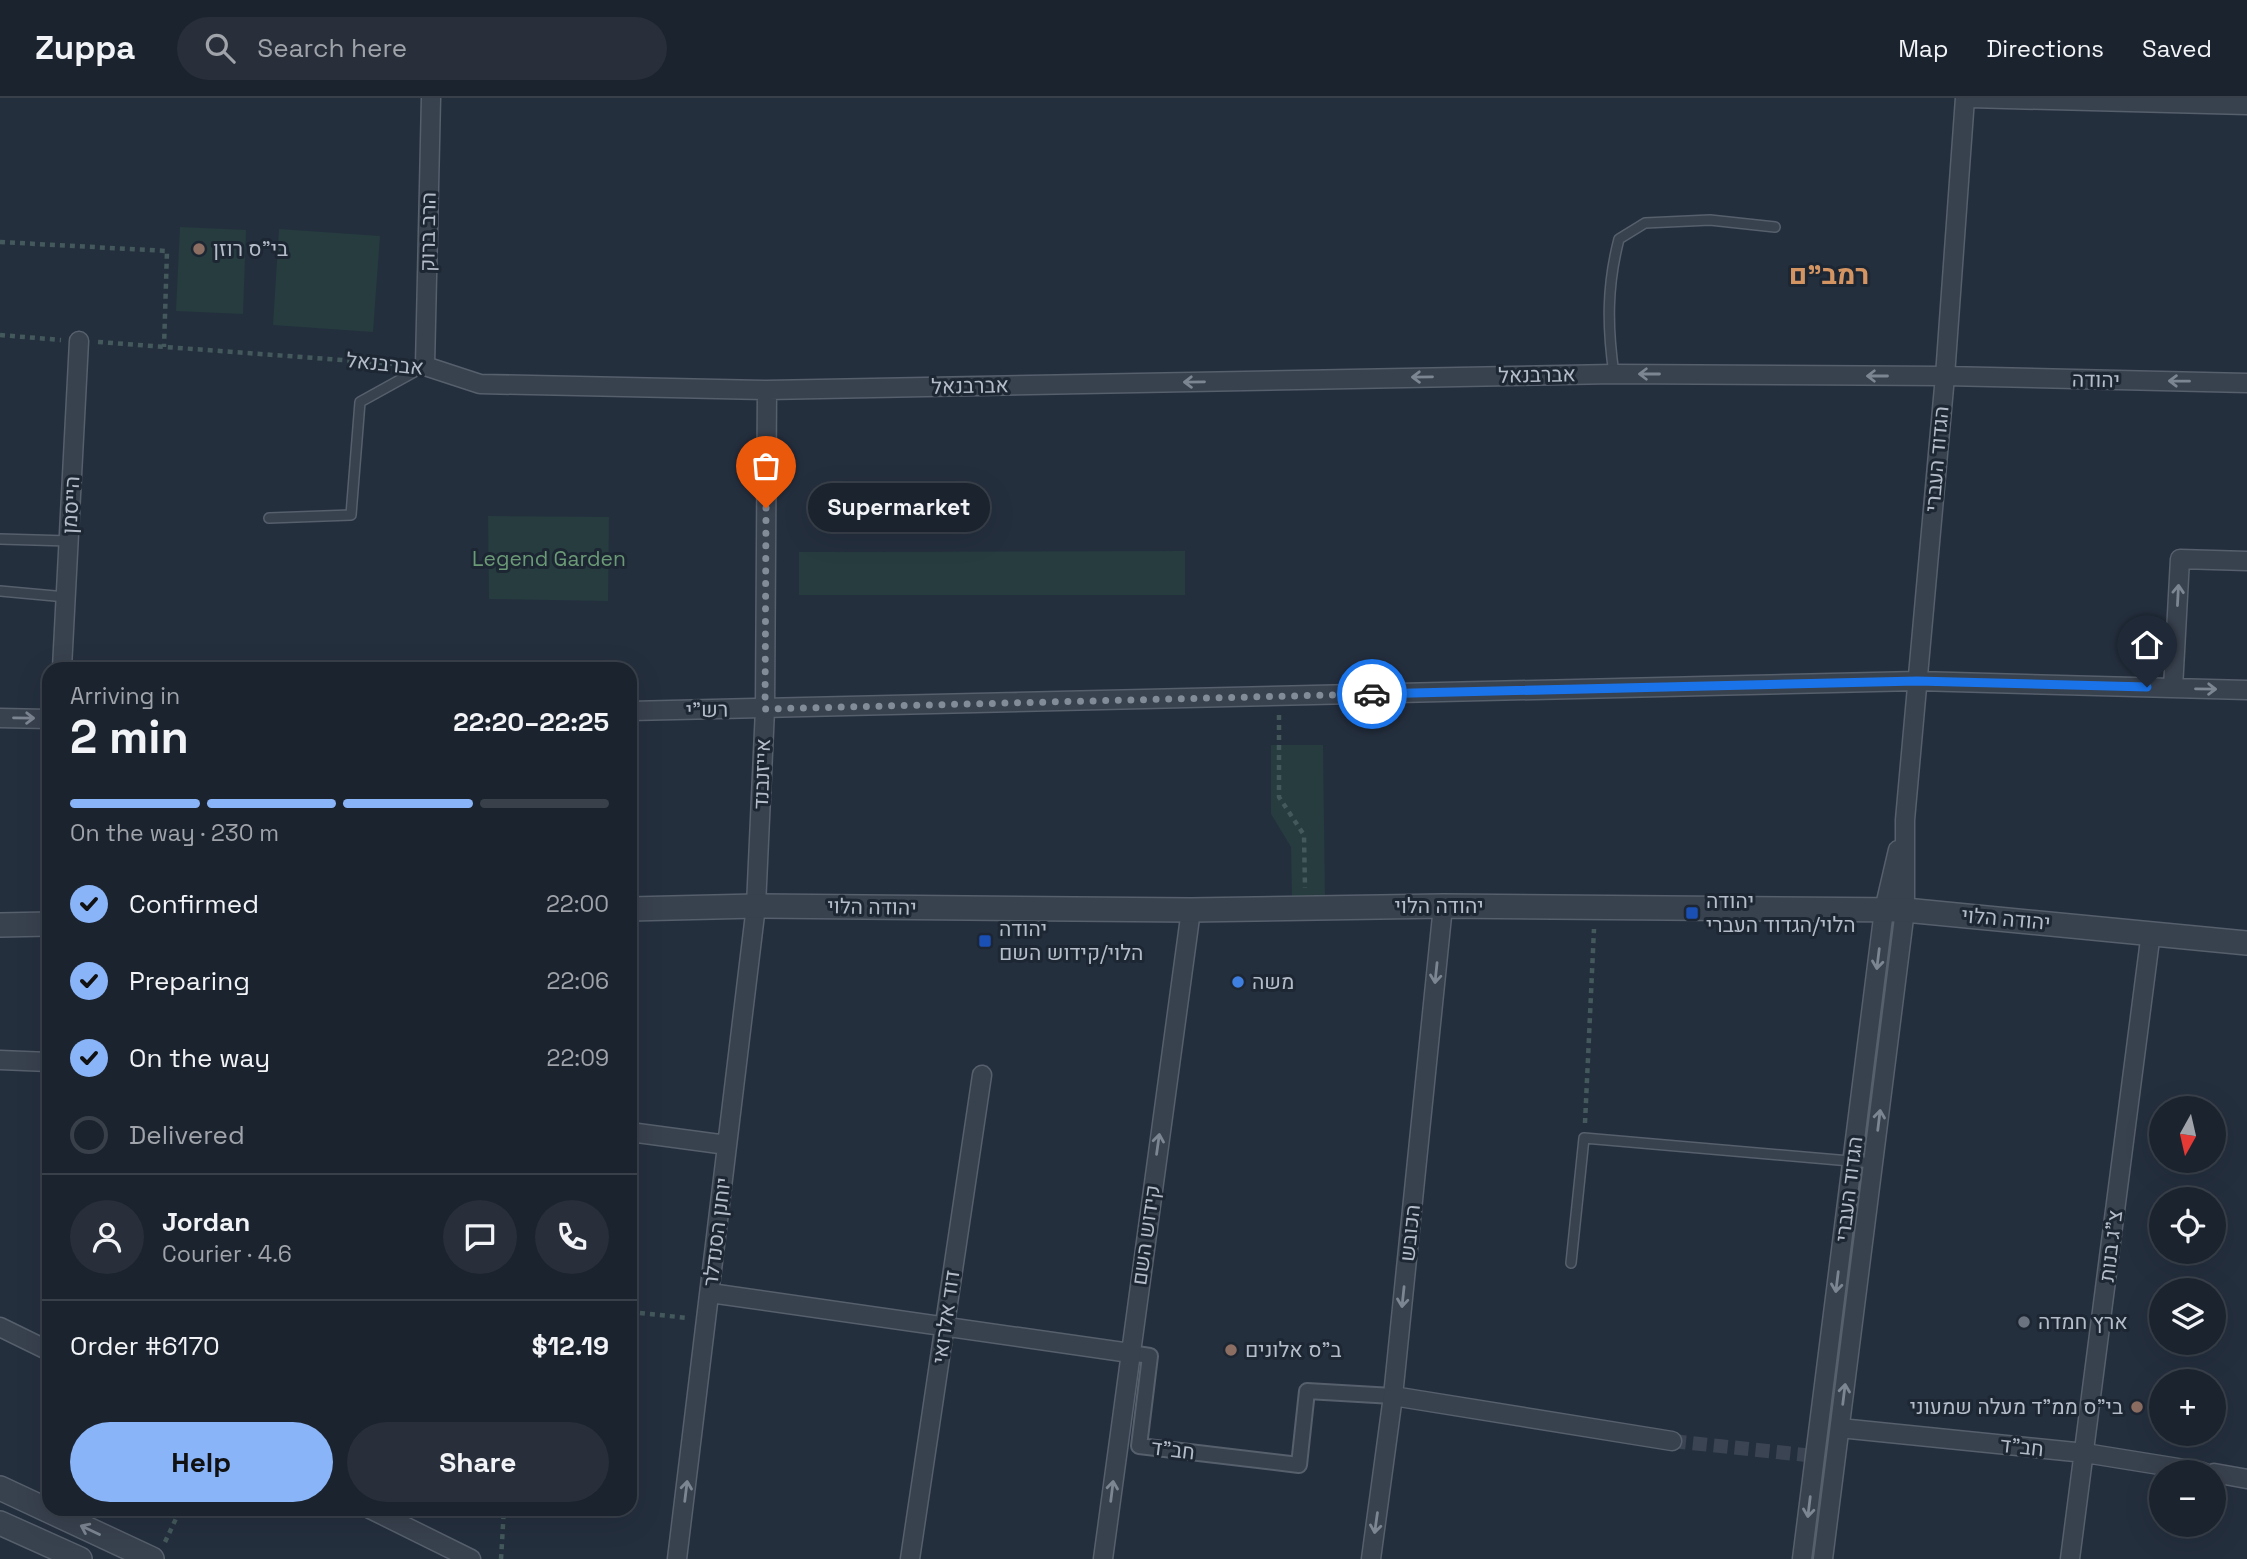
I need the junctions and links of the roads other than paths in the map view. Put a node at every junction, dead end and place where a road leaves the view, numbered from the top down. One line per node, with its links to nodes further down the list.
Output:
1 (431, 98): 6 (street, הרב ברוק)
2 (1967, 98): 3 (street); 8 (street, הגדוד העברי)
3 (2247, 105)
4 (1775, 227): 7 (lane)
5 (79, 341): 13 (street, הייסמן)
6 (425, 366): 10 (street, אברבנאל); 11 (lane)
7 (1614, 374): 8 (street, אברבנאל, one-way to 7); 10 (street, אברבנאל, one-way to 10)
8 (1945, 376): 9 (street, יהודה, one-way to 8); 18 (street, הגדוד העברי)
9 (2247, 383)
10 (767, 390): 21 (street, אייזנבנד)
11 (269, 518)
12 (0, 539): 13 (lane)
13 (69, 541): 16 (street, הייסמן)
14 (2247, 561): 19 (street, one-way to 14)
15 (0, 591): 16 (lane)
16 (66, 597): 17 (street, הייסמן)
17 (62, 662)
18 (1917, 681): 19 (street, רש"י); 21 (street, רש"י); 29 (street, הגדוד העברי)
19 (2173, 688): 20 (street, רש"י, one-way to 20)
20 (2247, 690)
21 (765, 709): 22 (street, רש"י); 25 (street, אייזנבנד)
22 (637, 711)
23 (0, 718): 24 (street, one-way to 24)
24 (42, 719)
25 (756, 905): 27 (street, יהודה הלוי); 28 (street, יהודה הלוי); 38 (street, יוחנן הסנדלר)
26 (1443, 906): 28 (street, יהודה הלוי); 29 (street, יהודה הלוי); 47 (street, הכובש, one-way to 47)
27 (637, 909)
28 (1191, 910): 46 (street, קידוש השם, one-way to 28)
29 (1895, 910): 32 (street, יהודה הלוי); 39 (street, הגדוד העברי, one-way to 39); 40 (street, הגדוד העברי, one-way to 29)
30 (42, 924): 31 (street)
31 (0, 925)
32 (2151, 932): 33 (street, יהודה הלוי); 50 (street, צ"ג בנות)
33 (2247, 943)
34 (0, 1060): 35 (street)
35 (42, 1062)
36 (982, 1075): 43 (street, דוד אלרואי)
37 (637, 1133): 38 (street)
38 (727, 1145): 42 (street, יוחנן הסנדלר)
39 (1853, 1161): 40 (lane); 41 (lane); 66 (street, הגדוד העברי, one-way to 66)
40 (1873, 1163): 48 (street, הגדוד העברי, one-way to 40)
41 (1571, 1263)
42 (710, 1293): 43 (street); 62 (street, יוחנן הסנדלר, one-way to 42)
43 (945, 1326): 46 (street); 63 (street, דוד אלרואי)
44 (0, 1327): 45 (street)
45 (42, 1348)
46 (1130, 1353): 47 (street, חב"ד); 64 (street, קידוש השם, one-way to 46)
47 (1393, 1396): 49 (street, חב"ד); 65 (street, הכובש, one-way to 65)
48 (1840, 1428): 50 (street, חב"ד); 67 (street, הגדוד העברי)
49 (1672, 1441)
50 (2085, 1453): 51 (street, חב"ד); 68 (street, צ"ג בנות)
51 (2149, 1463)
52 (2226, 1475): 53 (street)
53 (2247, 1479)
54 (0, 1488): 55 (street, one-way to 54)
55 (42, 1505)
56 (68, 1516): 59 (street, one-way to 56)
57 (384, 1516): 61 (street)
58 (0, 1523): 60 (street)
59 (158, 1553)
60 (80, 1559)
61 (471, 1559)
62 (677, 1559)
63 (910, 1559)
64 (1103, 1559)
65 (1371, 1559)
66 (1802, 1559)
67 (1824, 1559)
68 (2070, 1559)

